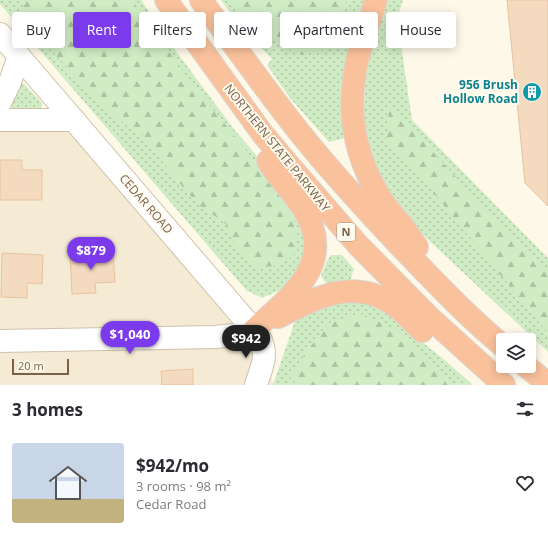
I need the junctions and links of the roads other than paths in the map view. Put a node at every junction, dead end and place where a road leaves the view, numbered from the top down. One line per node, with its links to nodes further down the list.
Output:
1 (166, 0): 6 (highway, NORTHERN STATE PARKWAY / N)
2 (201, 0): 10 (highway, N)
3 (376, 0): 10 (highway)
4 (0, 34): 5 (street, CEDAR ROAD)
5 (19, 56): 7 (street); 9 (street, CEDAR ROAD)
6 (208, 60): 11 (highway); 17 (highway, NORTHERN STATE PARKWAY / N)
7 (0, 103)
8 (0, 120): 9 (street)
9 (74, 120): 11 (street, CEDAR ROAD)
10 (459, 306): 12 (highway, N)
11 (254, 330): 13 (street); 16 (street, CEDAR ROAD); 17 (highway)
12 (496, 340)
13 (0, 341)
14 (535, 373): 15 (highway)
15 (548, 384)
16 (256, 385)
17 (504, 385)

